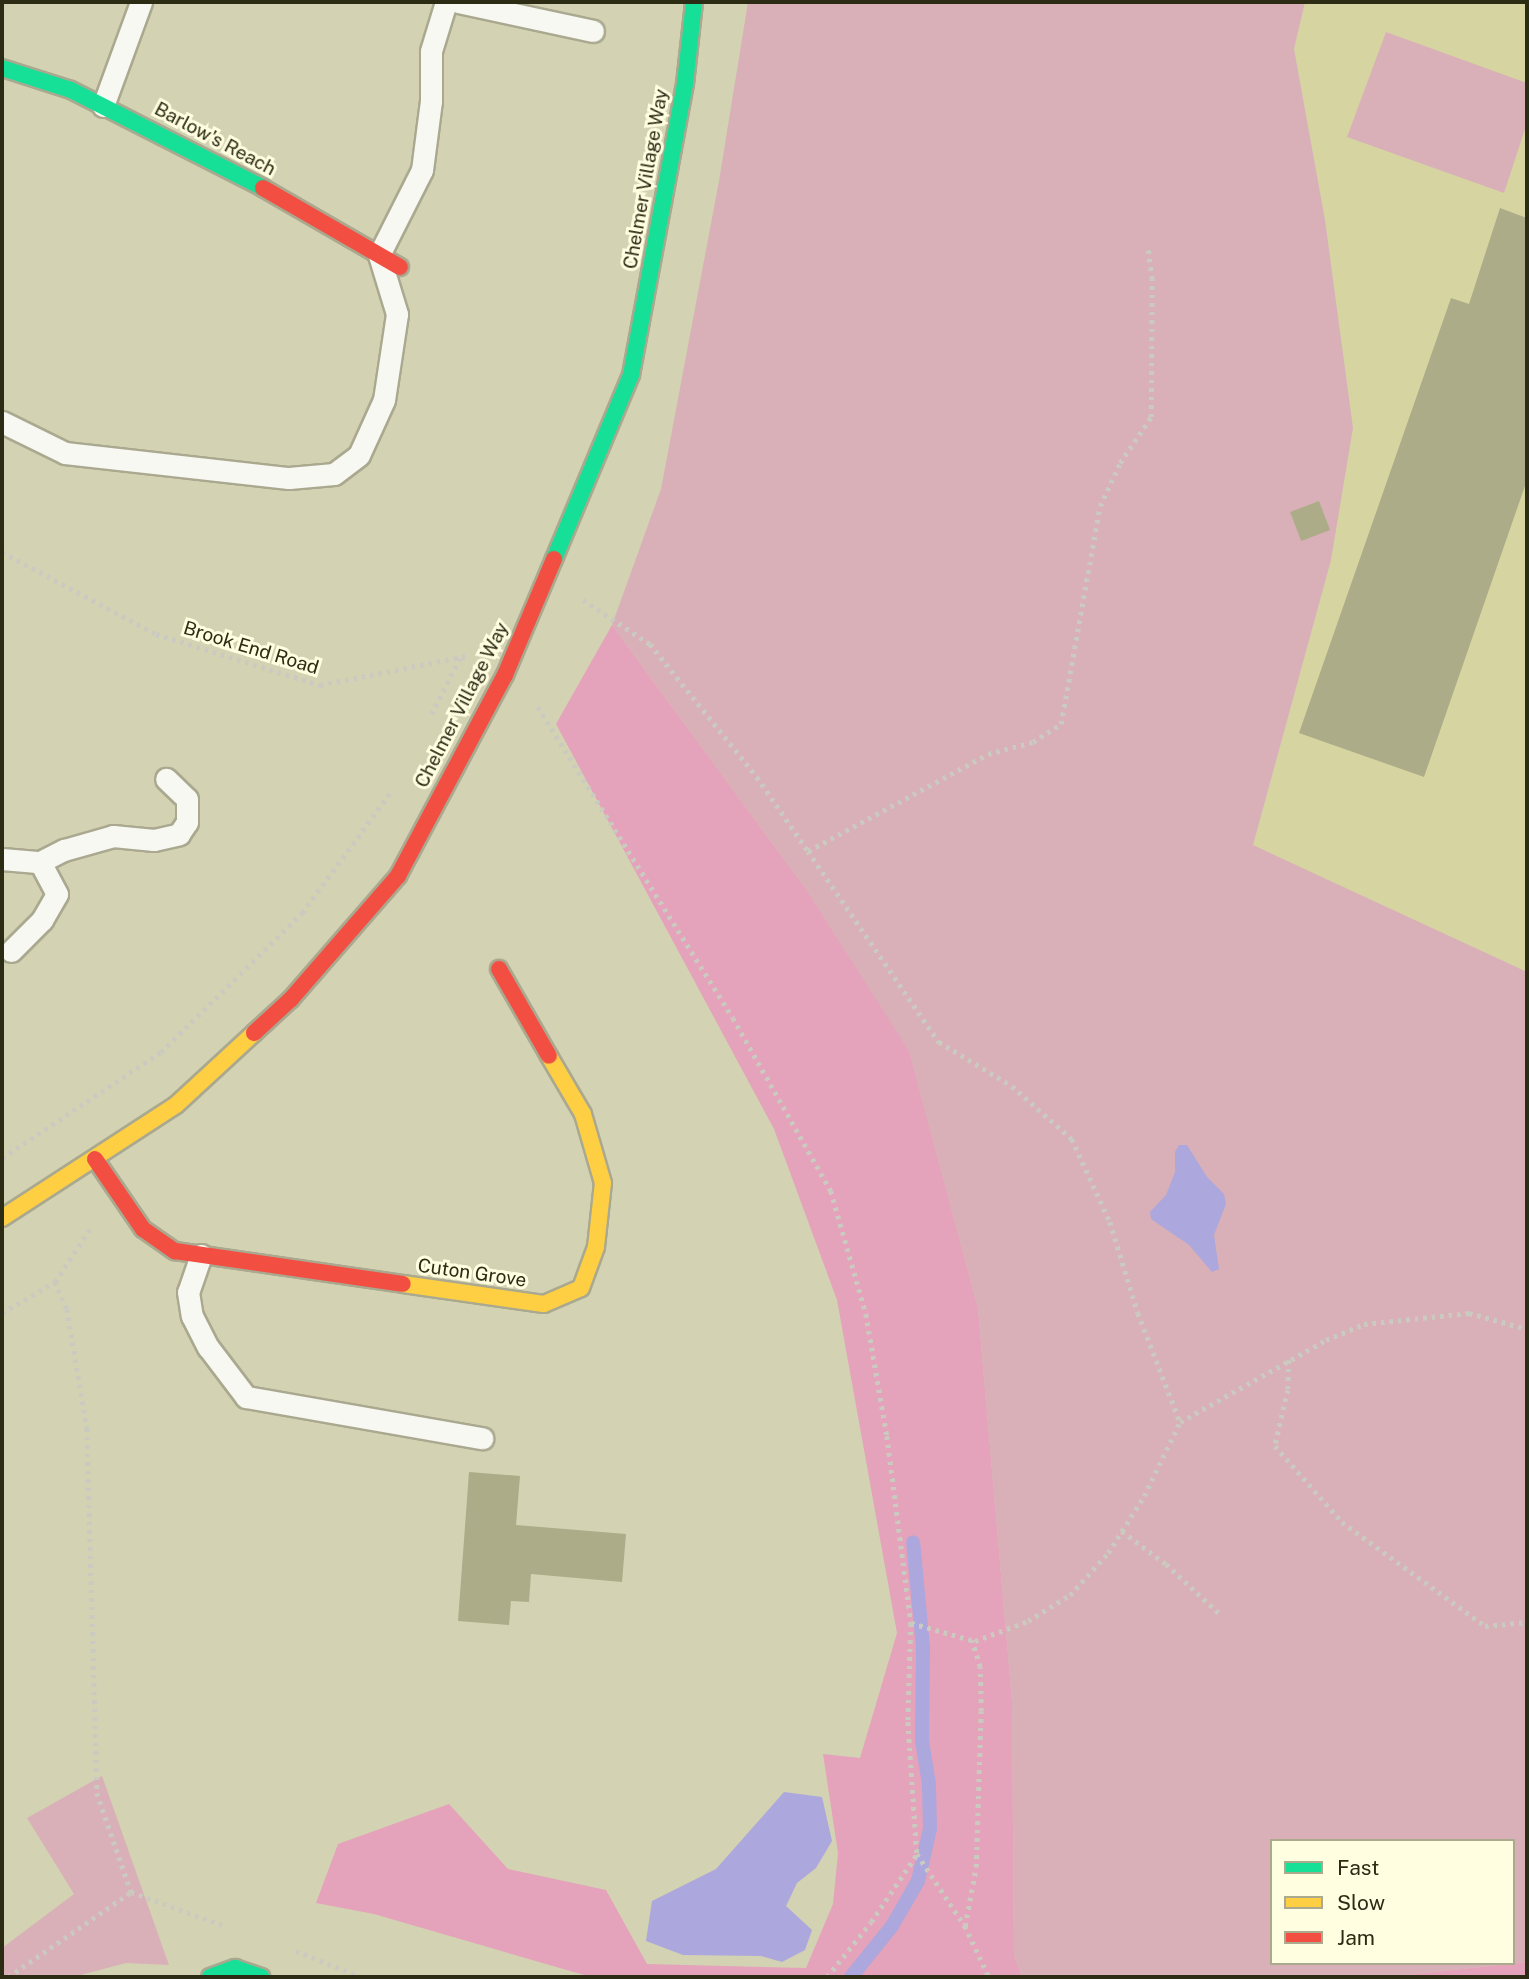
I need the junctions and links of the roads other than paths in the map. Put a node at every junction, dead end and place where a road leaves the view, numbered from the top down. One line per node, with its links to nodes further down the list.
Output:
1 (141, 2): 7 (lane)
2 (446, 2): 8 (lane)
3 (458, 2): 5 (lane)
4 (694, 2): 16 (street, Chelmer Village Way)
5 (593, 31)
6 (2, 68): 7 (street, Barlow's Reach)
7 (103, 106): 8 (street, Barlow's Reach)
8 (379, 255): 9 (street, Barlow's Reach); 10 (lane)
9 (400, 267)
10 (2, 422)
11 (166, 779): 13 (lane)
12 (2, 859): 13 (lane)
13 (40, 862): 14 (lane)
14 (11, 951)
15 (499, 969): 18 (street, Cuton Grove)
16 (95, 1159): 17 (street, Chelmer Village Way); 18 (street, Cuton Grove)
17 (2, 1218)
18 (201, 1255): 19 (lane)
19 (482, 1438)
20 (210, 1977): 21 (street)
21 (261, 1977)

